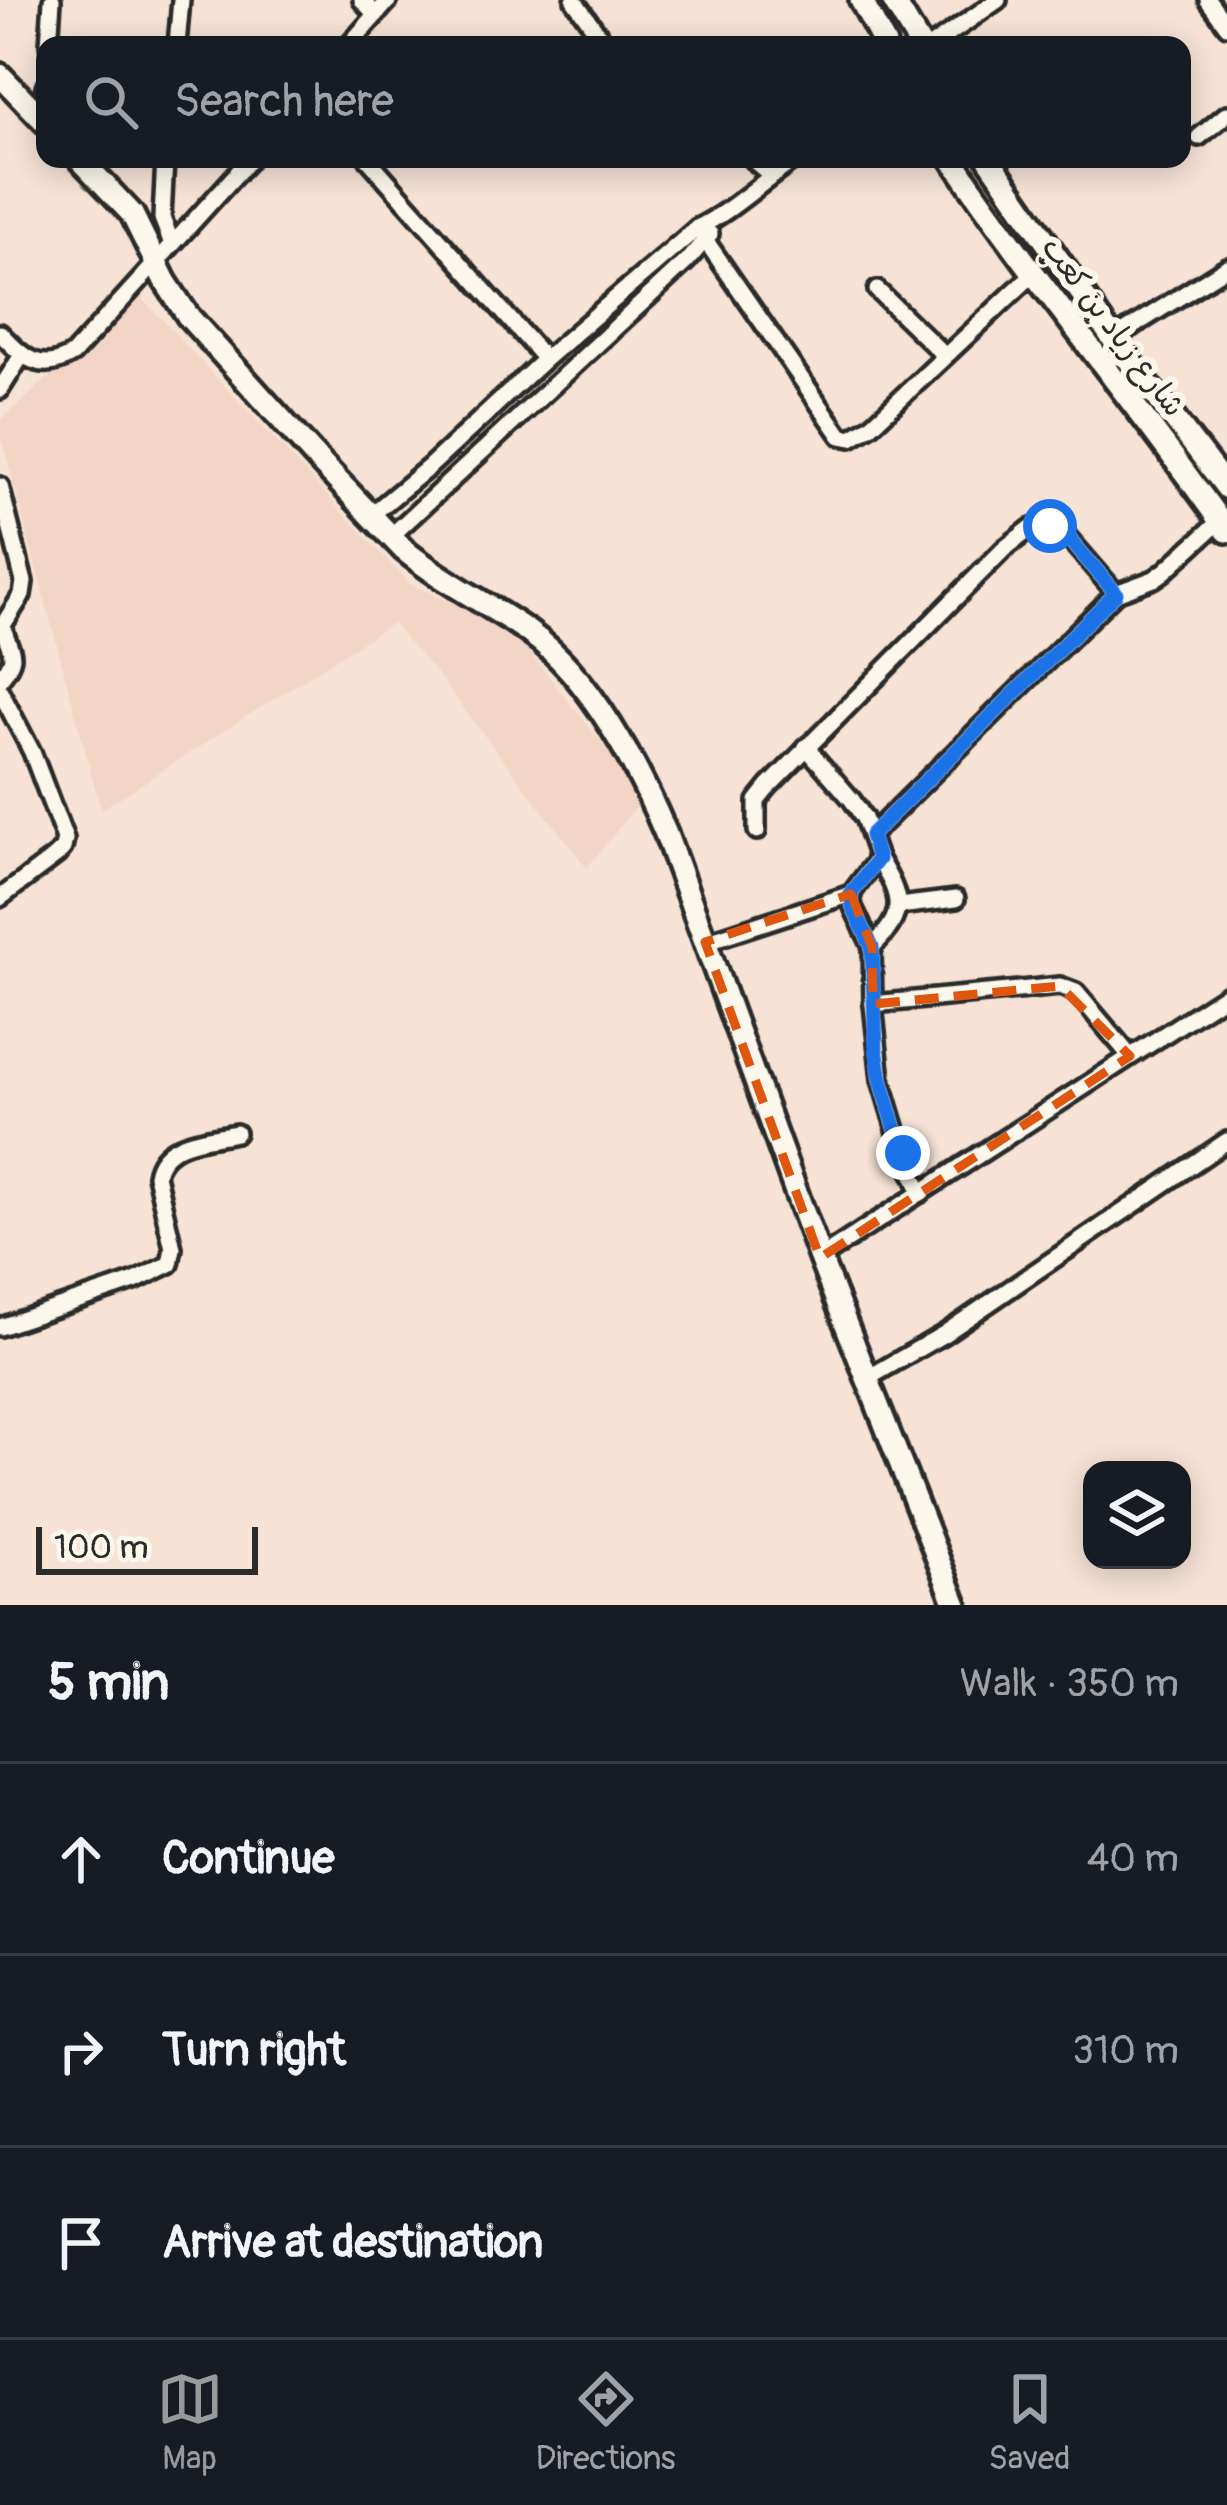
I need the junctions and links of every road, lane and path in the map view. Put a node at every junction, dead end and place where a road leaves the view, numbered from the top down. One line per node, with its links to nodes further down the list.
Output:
1 (52, 0): 12 (street)
2 (181, 0): 13 (street)
3 (362, 0): 10 (street)
4 (389, 0): 10 (street)
5 (574, 0): 15 (street)
6 (861, 0): 16 (street)
7 (893, 0): 17 (street)
8 (998, 0): 18 (street)
9 (1208, 0): 11 (street)
10 (376, 14): 14 (street)
11 (1227, 26)
12 (50, 36)
13 (177, 36)
14 (357, 36)
15 (600, 36)
16 (880, 36)
17 (915, 36)
18 (946, 36)
19 (0, 75): 20 (street)
20 (36, 113)
21 (1227, 114): 22 (street)
22 (1198, 137)
23 (89, 168): 34 (street)
24 (165, 168): 33 (street)
25 (242, 168): 33 (street)
26 (376, 168): 42 (street)
27 (763, 168): 31 (street)
28 (782, 168): 31 (street)
29 (958, 168): 36 (street, شارع زياد بن كعب)
30 (995, 168): 39 (street, شارع زياد بن كعب)
31 (772, 175): 32 (street)
32 (702, 234): 41 (street); 42 (street); 48 (street)
33 (172, 244): 34 (street)
34 (157, 262): 40 (street); 46 (street)
35 (1227, 267): 39 (street)
36 (1034, 273): 41 (street); 47 (street, شارع زياد بن كعب)
37 (877, 290): 41 (street)
38 (0, 333): 40 (street)
39 (1113, 339): 45 (street, شارع زياد بن كعب)
40 (22, 355): 43 (street)
41 (945, 356)
42 (545, 359): 46 (street)
43 (0, 390)
44 (0, 486): 50 (street)
45 (1227, 488)
46 (370, 516): 48 (street)
47 (1224, 526): 49 (street)
48 (390, 537): 60 (street)
49 (1116, 593): 52 (street); 54 (street)
50 (0, 679)
51 (0, 691): 57 (street)
52 (806, 748): 53 (street); 54 (street)
53 (757, 831)
54 (871, 835): 55 (street)
55 (878, 859): 56 (street); 59 (street)
56 (851, 894): 60 (street); 61 (street)
57 (0, 898)
58 (956, 898): 59 (street)
59 (899, 906): 61 (street)
60 (705, 942): 68 (street)
61 (872, 947): 63 (street)
62 (1227, 994): 64 (street)
63 (873, 1004): 64 (street); 67 (street)
64 (1130, 1056): 67 (street)
65 (236, 1132): 69 (street)
66 (1227, 1141): 70 (street)
67 (921, 1193): 68 (street)
68 (820, 1258): 70 (street)
69 (0, 1327)
70 (868, 1378): 71 (street)
71 (956, 1605)

